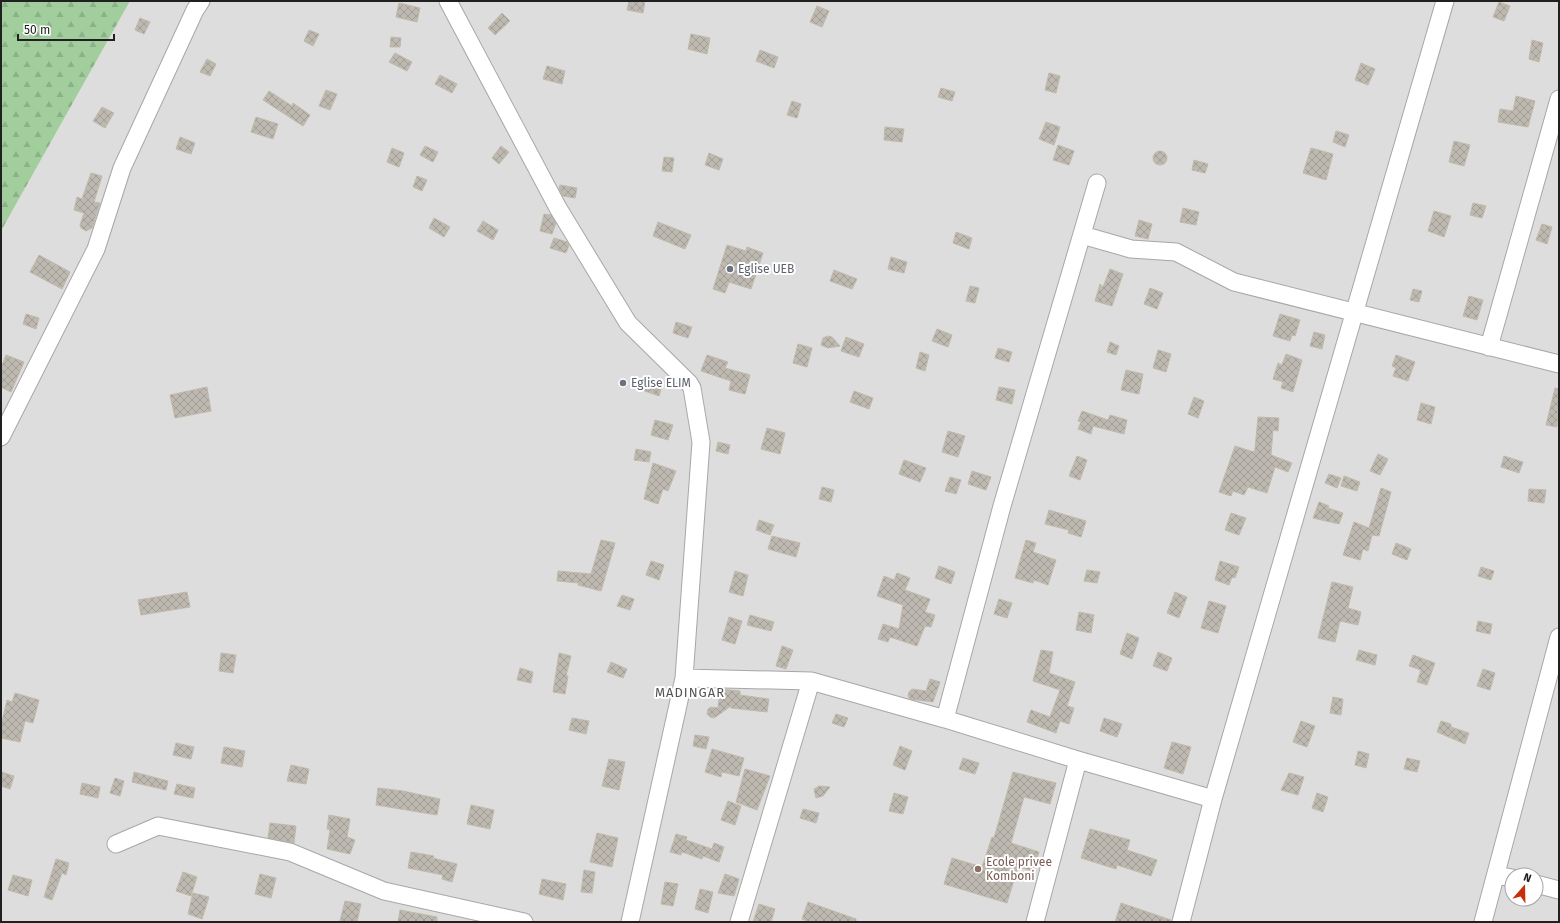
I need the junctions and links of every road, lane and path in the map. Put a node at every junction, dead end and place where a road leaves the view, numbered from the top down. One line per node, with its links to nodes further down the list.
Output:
1 (201, 1): 10 (street)
2 (448, 1): 12 (street)
3 (1445, 1): 7 (street)
4 (1559, 99): 8 (street)
5 (1097, 183): 6 (street)
6 (1082, 235): 7 (street); 14 (street)
7 (1356, 312): 8 (street); 16 (street)
8 (1489, 347): 9 (street)
9 (1559, 364)
10 (1, 437)
11 (1559, 637): 18 (street)
12 (684, 678): 13 (street); 23 (street)
13 (811, 682): 14 (street); 24 (street)
14 (945, 719): 15 (street)
15 (1078, 760): 16 (street); 25 (street)
16 (1213, 799): 26 (street)
17 (116, 844): 22 (street)
18 (1506, 867)
19 (1504, 877): 27 (street)
20 (1544, 886): 21 (street)
21 (1559, 890)
22 (524, 922)
23 (630, 922)
24 (739, 922)
25 (1034, 922)
26 (1182, 922)
27 (1483, 922)

